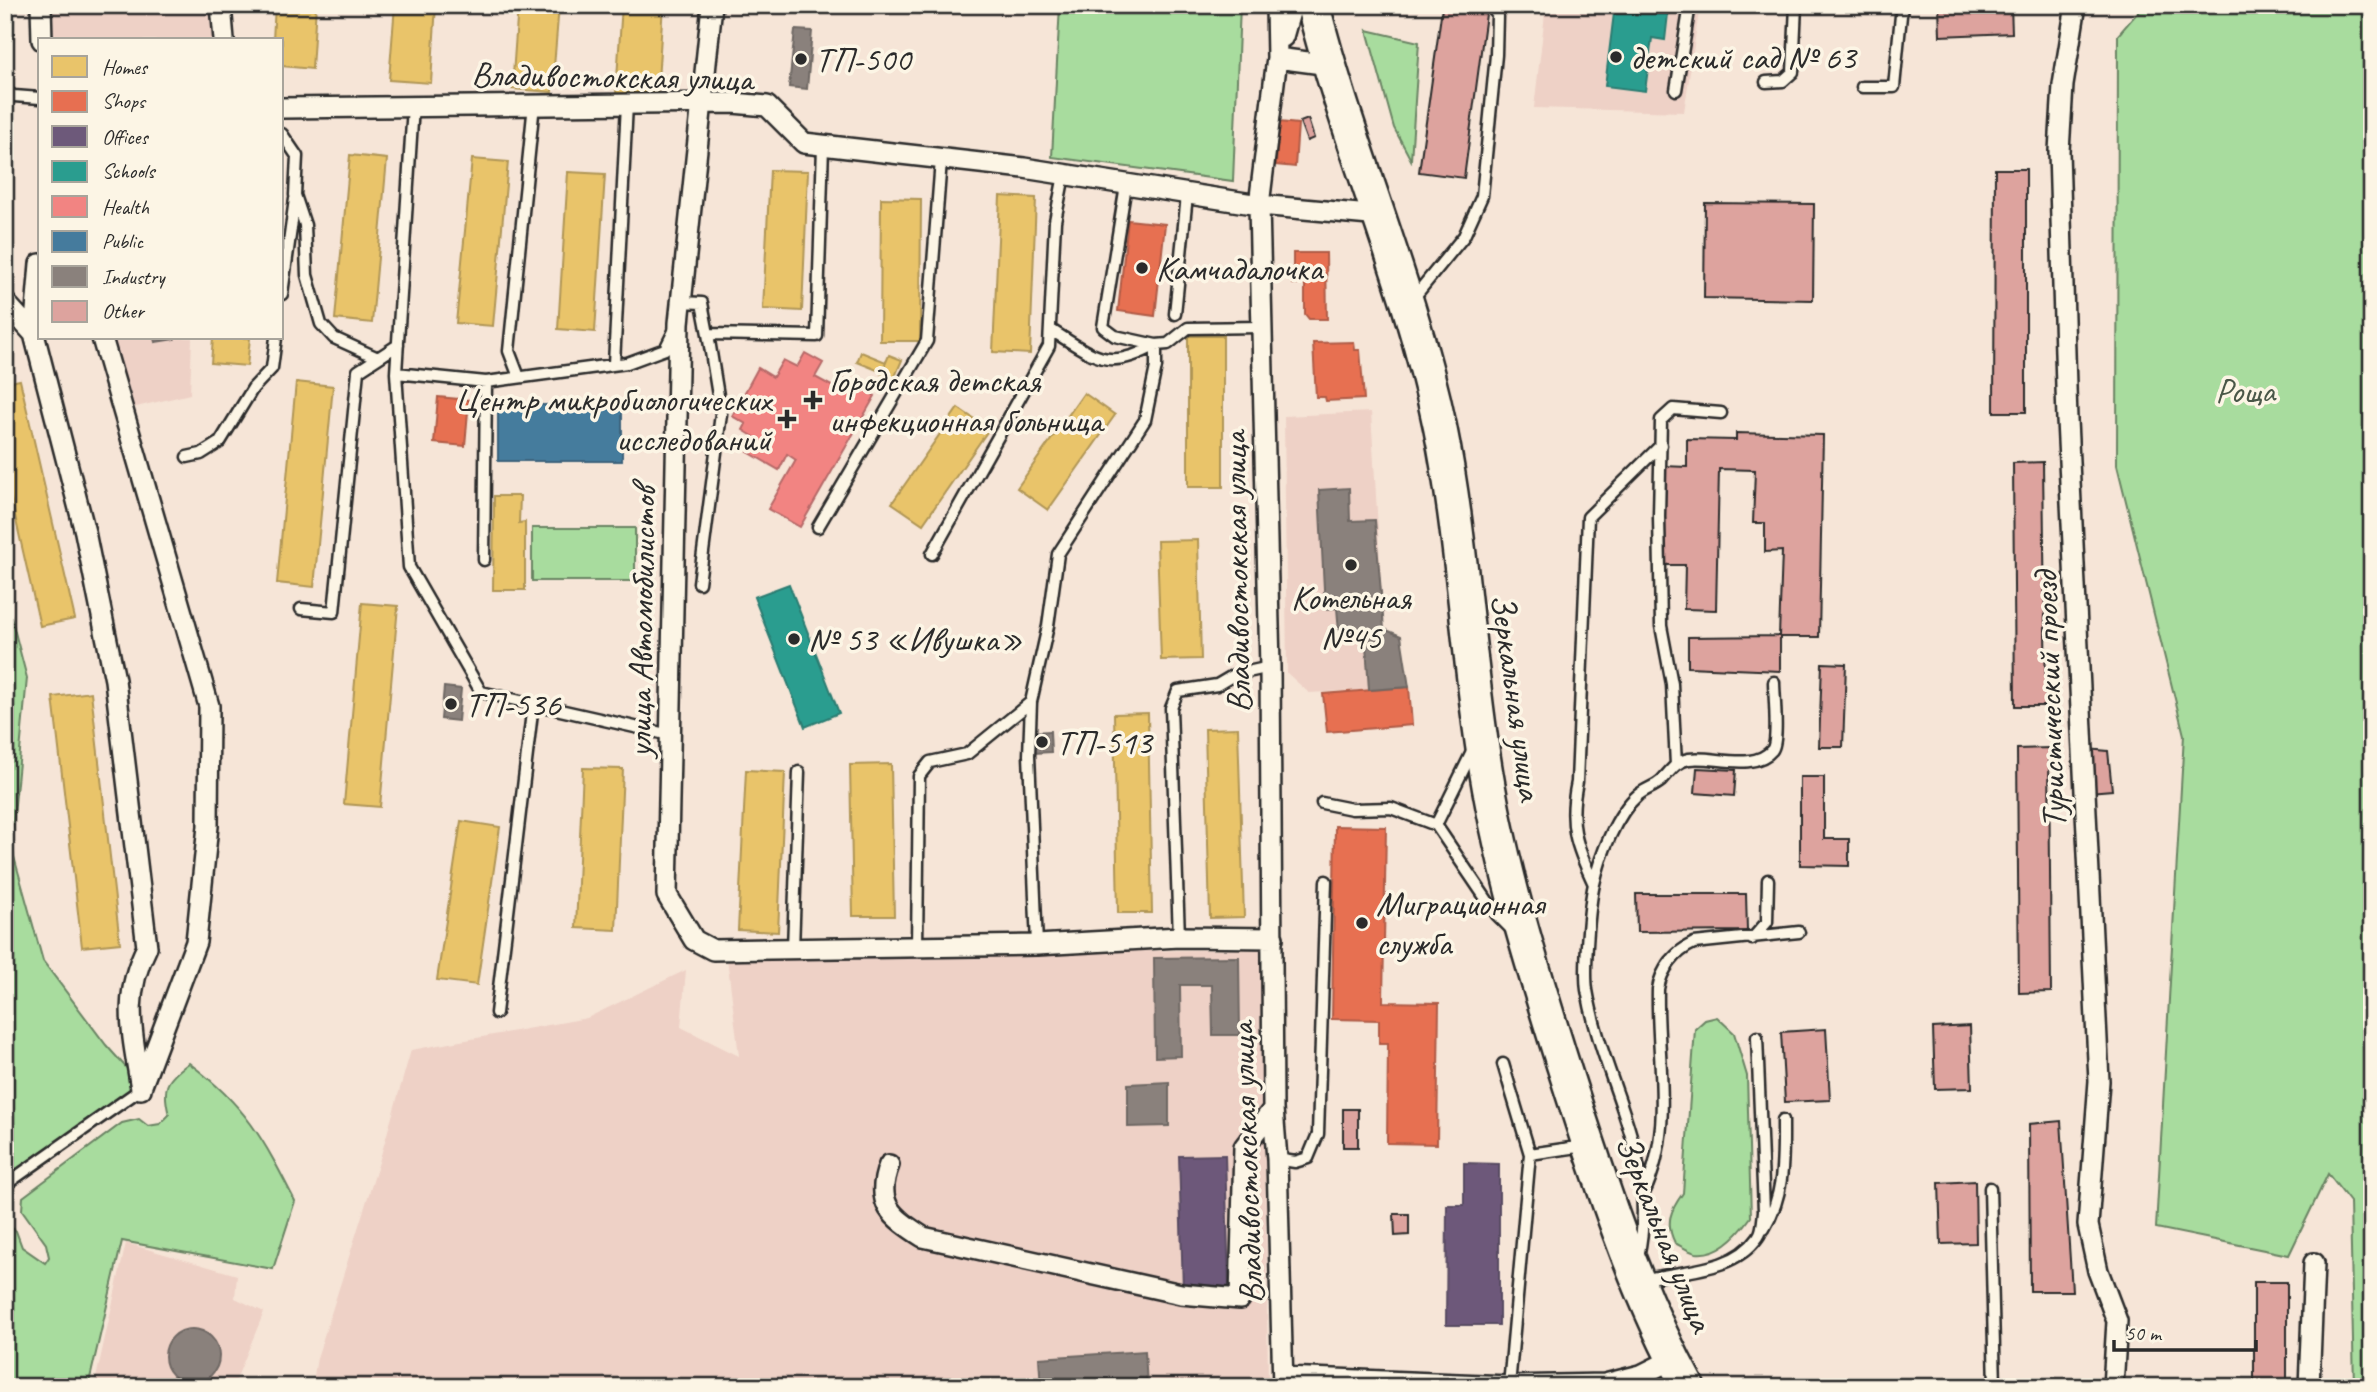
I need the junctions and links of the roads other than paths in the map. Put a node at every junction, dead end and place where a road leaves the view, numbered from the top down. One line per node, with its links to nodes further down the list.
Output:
1 (41, 5): 13 (street)
2 (221, 5): 14 (street)
3 (712, 5): 22 (street, улица Автомобилистов)
4 (1276, 5): 15 (street, Владивостокская улица)
5 (1292, 5): 15 (street, Владивостокская улица)
6 (1312, 5): 16 (main road, Зеркальная улица)
7 (1490, 5): 12 (lane)
8 (1690, 5): 19 (lane)
9 (1796, 5): 17 (lane)
10 (1902, 5): 18 (lane)
11 (2076, 5): 106 (street, Туристический проезд)
12 (1497, 10): 40 (lane)
13 (42, 38)
14 (224, 38)
15 (1277, 58): 16 (street); 34 (street, Владивостокская улица)
16 (1330, 65): 35 (main road, Зеркальная улица)
17 (1766, 82)
18 (1862, 87)
19 (1676, 90)
20 (5, 91): 21 (lane)
21 (38, 98)
22 (702, 102): 23 (street, Владивостокская улица); 28 (street, Владивостокская улица); 39 (street, улица Автомобилистов)
23 (627, 103): 24 (street, Владивостокская улица); 52 (lane)
24 (534, 104): 25 (street, Владивостокская улица); 54 (lane)
25 (414, 106): 26 (street, Владивостокская улица); 49 (lane)
26 (284, 108)
27 (284, 137): 32 (lane)
28 (823, 146): 29 (street, Владивостокская улица); 46 (lane)
29 (942, 160): 30 (street, Владивостокская улица); 59 (lane)
30 (1063, 175): 31 (street, Владивостокская улица); 44 (lane)
31 (1126, 185): 33 (street, Владивостокская улица); 50 (lane)
32 (295, 195): 36 (lane); 51 (lane)
33 (1187, 195): 34 (street, Владивостокская улица); 41 (lane)
34 (1259, 205): 35 (street, Владивостокская улица); 43 (street, Владивостокская улица)
35 (1381, 216): 40 (main road, Зеркальная улица)
36 (284, 279)
37 (38, 287): 45 (street)
38 (5, 302): 45 (street)
39 (681, 302): 42 (street, улица Автомобилистов); 46 (lane)
40 (1409, 303): 69 (main road, Зеркальная улица)
41 (1175, 314)
42 (679, 323): 52 (lane); 68 (street, улица Автомобилистов)
43 (1262, 327): 50 (lane); 64 (street, Владивостокская улица)
44 (1051, 330): 50 (lane); 60 (lane)
45 (34, 334): 88 (street)
46 (708, 334): 62 (lane)
47 (103, 340): 88 (street)
48 (276, 340): 58 (lane)
49 (398, 345): 51 (lane); 53 (lane)
50 (1156, 345): 66 (lane)
51 (378, 358): 63 (lane)
52 (614, 365): 54 (lane)
53 (396, 373): 55 (lane); 67 (lane)
54 (519, 377): 55 (lane)
55 (486, 382): 61 (lane)
56 (1721, 413): 57 (lane)
57 (1661, 445): 70 (lane); 76 (lane)
58 (187, 457)
59 (818, 527)
60 (932, 554)
61 (485, 560)
62 (699, 583)
63 (301, 609)
64 (1270, 667): 78 (lane); 79 (street, Владивостокская улица)
65 (1774, 682): 70 (lane)
66 (1031, 702): 82 (lane); 83 (lane)
67 (533, 704): 68 (lane); 85 (lane)
68 (670, 735): 84 (street, улица Автомобилистов)
69 (1480, 736): 73 (lane); 81 (main road, Зеркальная улица)
70 (1676, 765): 76 (lane)
71 (799, 772): 84 (lane)
72 (1322, 803): 73 (lane)
73 (1436, 825): 81 (lane)
74 (1768, 880): 80 (lane)
75 (1326, 881): 93 (lane)
76 (1594, 884): 97 (lane)
77 (1799, 932): 80 (lane)
78 (1179, 937): 79 (street); 82 (street)
79 (1272, 938): 89 (street, Владивостокская улица)
80 (1751, 939): 97 (lane)
81 (1524, 942): 91 (main road, Зеркальная улица)
82 (1037, 945): 83 (street)
83 (917, 947): 84 (street)
84 (793, 949)
85 (496, 1013)
86 (1757, 1037): 98 (lane)
87 (1503, 1063): 92 (lane)
88 (141, 1089): 95 (lane)
89 (1273, 1109): 93 (street, Владивостокская улица); 94 (street)
90 (1783, 1120): 98 (lane)
91 (1587, 1145): 92 (lane); 100 (main road, Зеркальная улица)
92 (1530, 1154): 103 (lane)
93 (1278, 1159): 102 (street, Владивостокская улица)
94 (889, 1165)
95 (5, 1185)
96 (1990, 1188): 105 (lane)
97 (1644, 1193): 100 (lane)
98 (1760, 1235): 100 (lane)
99 (2314, 1263): 107 (street)
100 (1637, 1276): 101 (main road, Зеркальная улица)
101 (1673, 1359): 103 (street); 104 (main road, Зеркальная улица)
102 (1284, 1382): 103 (street)
103 (1509, 1386)
104 (1689, 1387)
105 (1995, 1387)
106 (2113, 1387)
107 (2309, 1387)

